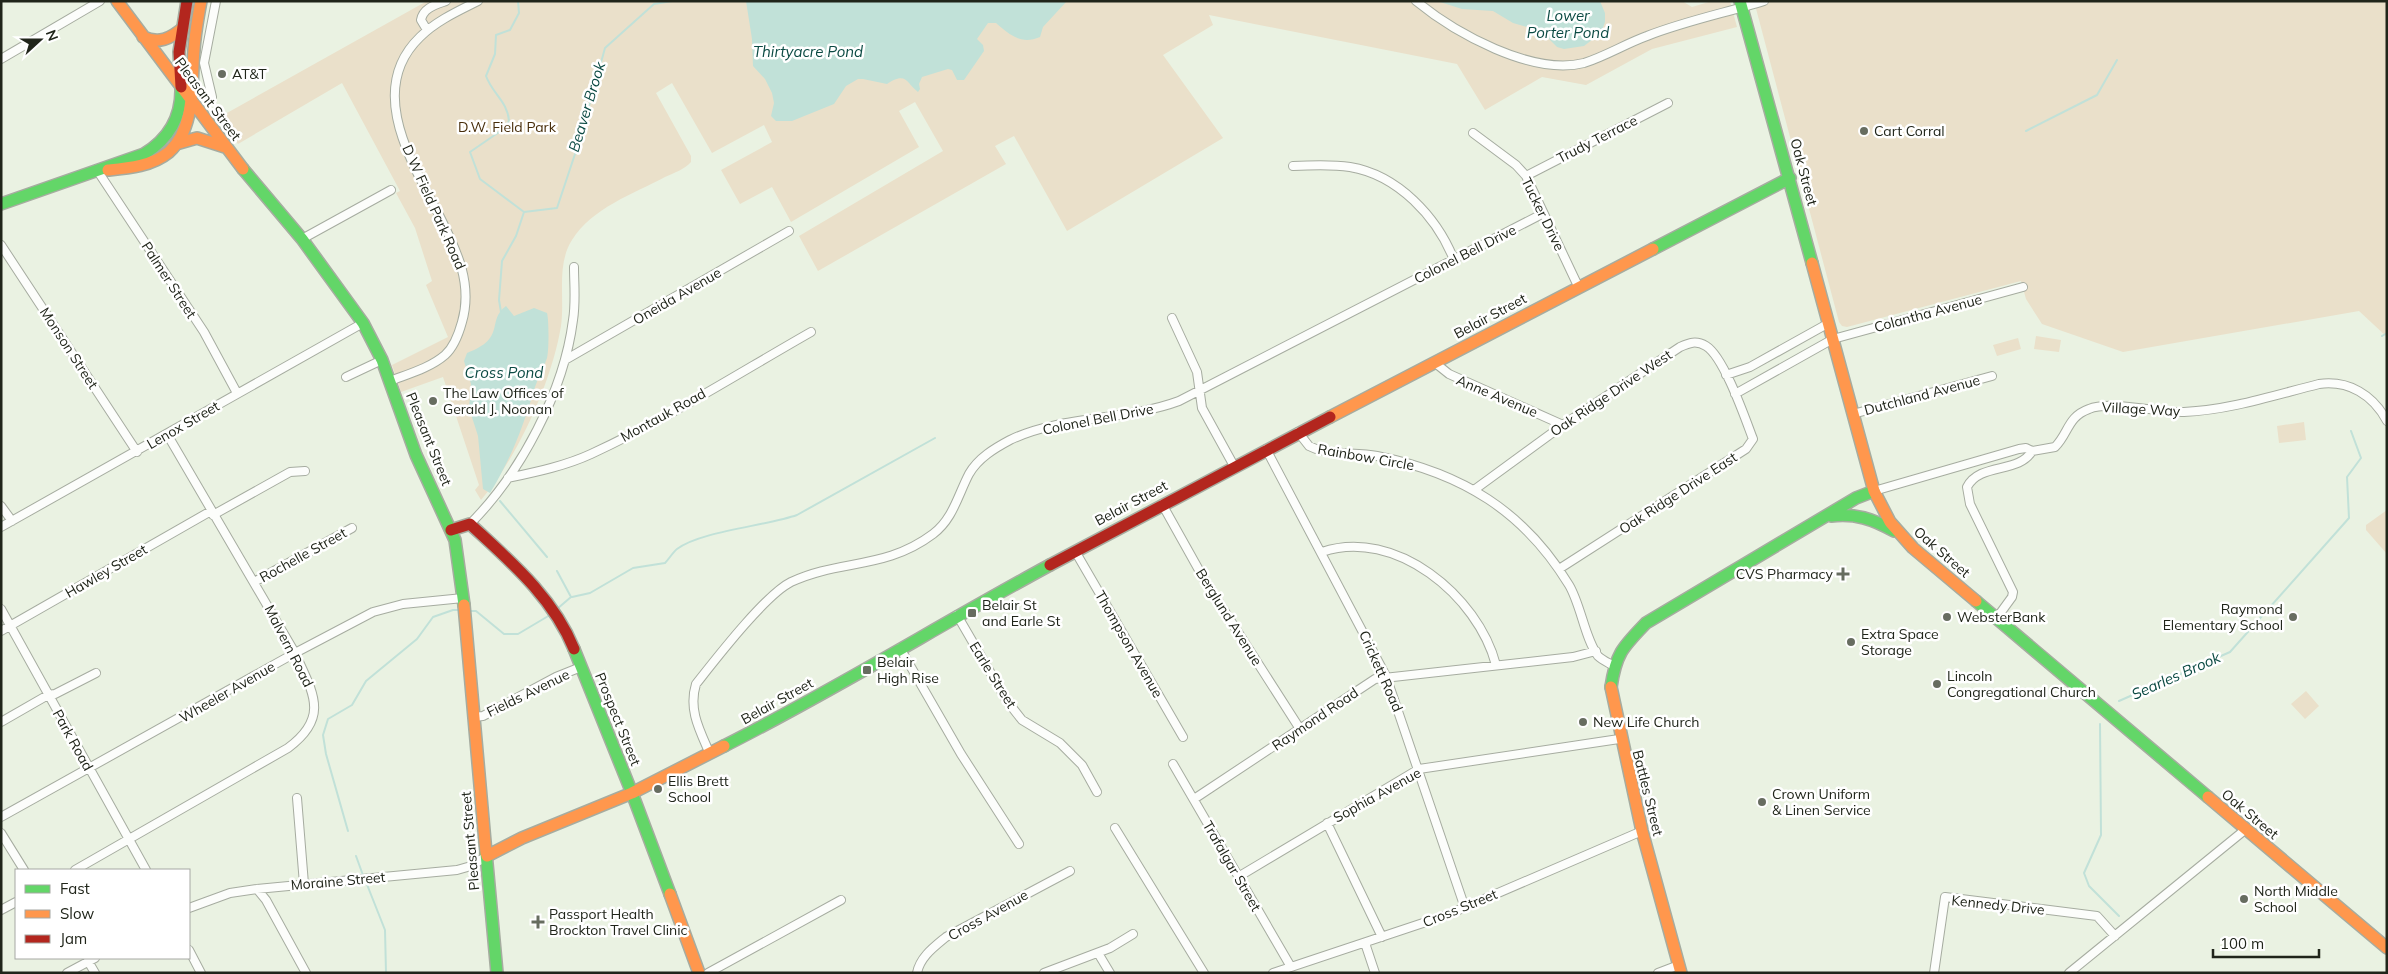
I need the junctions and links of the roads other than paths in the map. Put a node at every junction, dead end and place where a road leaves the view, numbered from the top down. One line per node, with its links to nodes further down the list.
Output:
1 (100, 1): 14 (street)
2 (117, 1): 13 (main road, Pleasant Street)
3 (187, 1): 11 (main road)
4 (201, 1): 17 (main road)
5 (216, 1): 16 (street)
6 (446, 1): 12 (street)
7 (478, 1): 12 (street, D W Field Park Road)
8 (1416, 1): 10 (street)
9 (1764, 1): 10 (street)
10 (1742, 3): 25 (main road, Oak Street)
11 (183, 28): 13 (main road); 15 (main road)
12 (427, 30): 47 (street, D W Field Park Road)
13 (142, 36): 15 (main road, Pleasant Street)
14 (1, 59)
15 (181, 88): 17 (main road, Pleasant Street); 23 (main road)
16 (212, 97)
17 (192, 103): 20 (main road); 21 (main road, Pleasant Street)
18 (1668, 103): 24 (street, Trudy Terrace)
19 (1473, 133): 24 (street, Tucker Drive)
20 (176, 144): 21 (main road); 23 (main road)
21 (225, 147): 30 (main road, Pleasant Street)
22 (1293, 166): 32 (street)
23 (97, 170): 27 (main road); 49 (street, Palmer Street)
24 (1526, 176): 28 (street, Tucker Drive)
25 (1790, 178): 34 (main road, Belair Street); 37 (main road, Oak Street)
26 (391, 190): 30 (street)
27 (1, 204)
28 (1542, 214): 32 (street, Colonel Bell Drive); 34 (street, Tucker Drive)
29 (789, 231): 42 (street, Oneida Avenue)
30 (302, 239): 38 (main road, Pleasant Street)
31 (1, 245): 58 (street, Monson Street)
32 (1454, 260): 48 (street, Colonel Bell Drive)
33 (574, 266): 42 (street)
34 (1578, 286): 43 (main road, Belair Street)
35 (2023, 287): 40 (street, Colantha Avenue)
36 (1172, 318): 48 (street)
37 (1829, 322): 40 (main road, Oak Street); 44 (street)
38 (364, 323): 41 (main road, Pleasant Street); 49 (street, Lenox Street)
39 (811, 332): 61 (street, Montauk Road)
40 (1833, 339): 50 (street, Colantha Avenue); 51 (main road, Oak Street)
41 (382, 360): 45 (street); 47 (main road, Pleasant Street)
42 (565, 360): 61 (street)
43 (1434, 362): 53 (street, Anne Avenue); 54 (main road, Belair Street)
44 (1726, 375): 50 (street, Oak Ridge Drive West); 53 (street, Oak Ridge Drive West)
45 (346, 376)
46 (1992, 376): 51 (street, Dutchland Avenue)
47 (390, 381): 72 (main road, Pleasant Street)
48 (1200, 391): 59 (street); 98 (street, Colonel Bell Drive)
49 (237, 393): 55 (street, Lenox Street)
50 (1735, 394): 76 (street, Oak Ridge Drive East)
51 (1853, 414): 63 (main road, Oak Street)
52 (2387, 421): 57 (street, Village Way)
53 (1563, 425): 62 (street, Oak Ridge Drive West)
54 (1298, 432): 56 (main road, Belair Street); 62 (street, Rainbow Circle)
55 (167, 434): 58 (street, Lenox Street); 66 (street, Malvern Road)
56 (1266, 449): 59 (main road, Belair Street); 75 (street, Crickett Road)
57 (2032, 451): 63 (street); 81 (street, Village Way)
58 (137, 452): 68 (street, Lenox Street)
59 (1234, 466): 64 (main road, Belair Street)
60 (305, 471): 66 (street, Hawley Street)
61 (508, 478): 69 (street)
62 (1474, 490): 76 (street, Rainbow Circle)
63 (1874, 491): 67 (main road, Battles Street); 73 (main road, Oak Street)
64 (1162, 504): 74 (main road, Belair Street); 95 (street, Berglund Avenue)
65 (1, 506): 68 (street)
66 (212, 513): 77 (street, Malvern Road); 82 (street, Hawley Street)
67 (1822, 518): 73 (main road, Battles Street); 88 (main road, Battles Street)
68 (12, 521): 70 (street, Lenox Street)
69 (470, 524): 72 (main road); 89 (main road, Prospect Street)
70 (1, 526)
71 (352, 528): 77 (street, Rochelle Street)
72 (451, 530): 78 (main road, Pleasant Street)
73 (1899, 534): 81 (main road, Oak Street)
74 (1074, 550): 80 (main road, Belair Street); 96 (street, Thompson Avenue)
75 (1322, 552): 87 (street); 91 (street, Crickett Road)
76 (1559, 569): 85 (street, Rainbow Circle)
77 (254, 582): 86 (street, Malvern Road)
78 (464, 605): 86 (street, Wheeler Avenue); 93 (main road, Pleasant Street)
79 (1, 609): 82 (street, Park Road)
80 (957, 615): 84 (main road, Belair Street); 102 (street, Earle Street)
81 (1996, 619): 109 (main road, Oak Street)
82 (10, 626): 83 (street, Hawley Street); 92 (street, Park Road)
83 (1, 631)
84 (900, 648): 98 (main road, Belair Street); 113 (street)
85 (1596, 651): 87 (street, Raymond Road); 88 (street, Rainbow Circle)
86 (295, 653): 101 (street, Wheeler Avenue); 112 (street, Malvern Road)
87 (1496, 665): 91 (street, Raymond Road)
88 (1614, 666): 97 (main road, Battles Street)
89 (581, 668): 93 (street, Fields Avenue); 103 (main road, Prospect Street)
90 (96, 673): 92 (street)
91 (1386, 676): 95 (street, Raymond Road); 100 (street, Crickett Road)
92 (48, 695): 94 (street); 101 (street, Park Road)
93 (474, 717): 114 (main road, Pleasant Street)
94 (1, 722)
95 (1300, 728): 105 (street, Raymond Road)
96 (1183, 737)
97 (1619, 739): 100 (street, Sophia Avenue); 110 (main road, Battles Street)
98 (710, 754): 103 (main road, Belair Street)
99 (1172, 764): 105 (street, Trafalgar Street)
100 (1419, 769): 107 (street, Sophia Avenue); 125 (street, Crickett Road)
101 (89, 770): 106 (street, Wheeler Avenue); 112 (street, Park Road)
102 (1097, 792)
103 (632, 793): 114 (main road, Belair Street); 142 (main road, Prospect Street)
104 (297, 798): 120 (street)
105 (1194, 799): 119 (street, Trafalgar Street)
106 (1, 817)
107 (1327, 823): 119 (street, Sophia Avenue); 129 (street)
108 (1115, 828): 147 (street)
109 (2246, 829): 128 (street); 131 (main road, Oak Street)
110 (1642, 831): 125 (street, Cross Street); 135 (main road, Battles Street)
111 (1, 833): 115 (street)
112 (129, 840): 116 (street, Malvern Road); 117 (street, Park Road)
113 (1019, 844)
114 (487, 856): 120 (street, Moraine Street); 141 (main road, Pleasant Street)
115 (23, 869)
116 (77, 869)
117 (145, 869)
118 (1070, 870): 144 (street, Cross Avenue)
119 (1238, 877): 136 (street, Trafalgar Street)
120 (304, 884): 121 (street, Moraine Street)
121 (257, 889): 124 (street, Moraine Street); 140 (street)
122 (841, 900): 143 (street)
123 (15, 903): 126 (street)
124 (190, 908)
125 (1465, 908): 129 (street, Cross Street)
126 (1, 910)
127 (1134, 934): 133 (street)
128 (2115, 936): 151 (street, Kennedy Drive); 152 (street)
129 (1382, 937): 130 (street, Cross Street)
130 (1365, 943): 136 (street, Cross Street); 149 (street)
131 (2387, 948)
132 (190, 952): 139 (street)
133 (1098, 953): 145 (street); 146 (street)
134 (91, 959): 137 (street); 138 (street)
135 (1680, 969): 150 (street)
136 (1286, 970): 148 (street, Cross Street)
137 (67, 973)
138 (95, 973)
139 (201, 973)
140 (306, 973)
141 (497, 973)
142 (699, 973)
143 (708, 973)
144 (917, 973)
145 (1044, 973)
146 (1110, 973)
147 (1204, 973)
148 (1273, 973)
149 (1375, 973)
150 (1658, 973)
151 (1934, 973)
152 (2069, 973)

